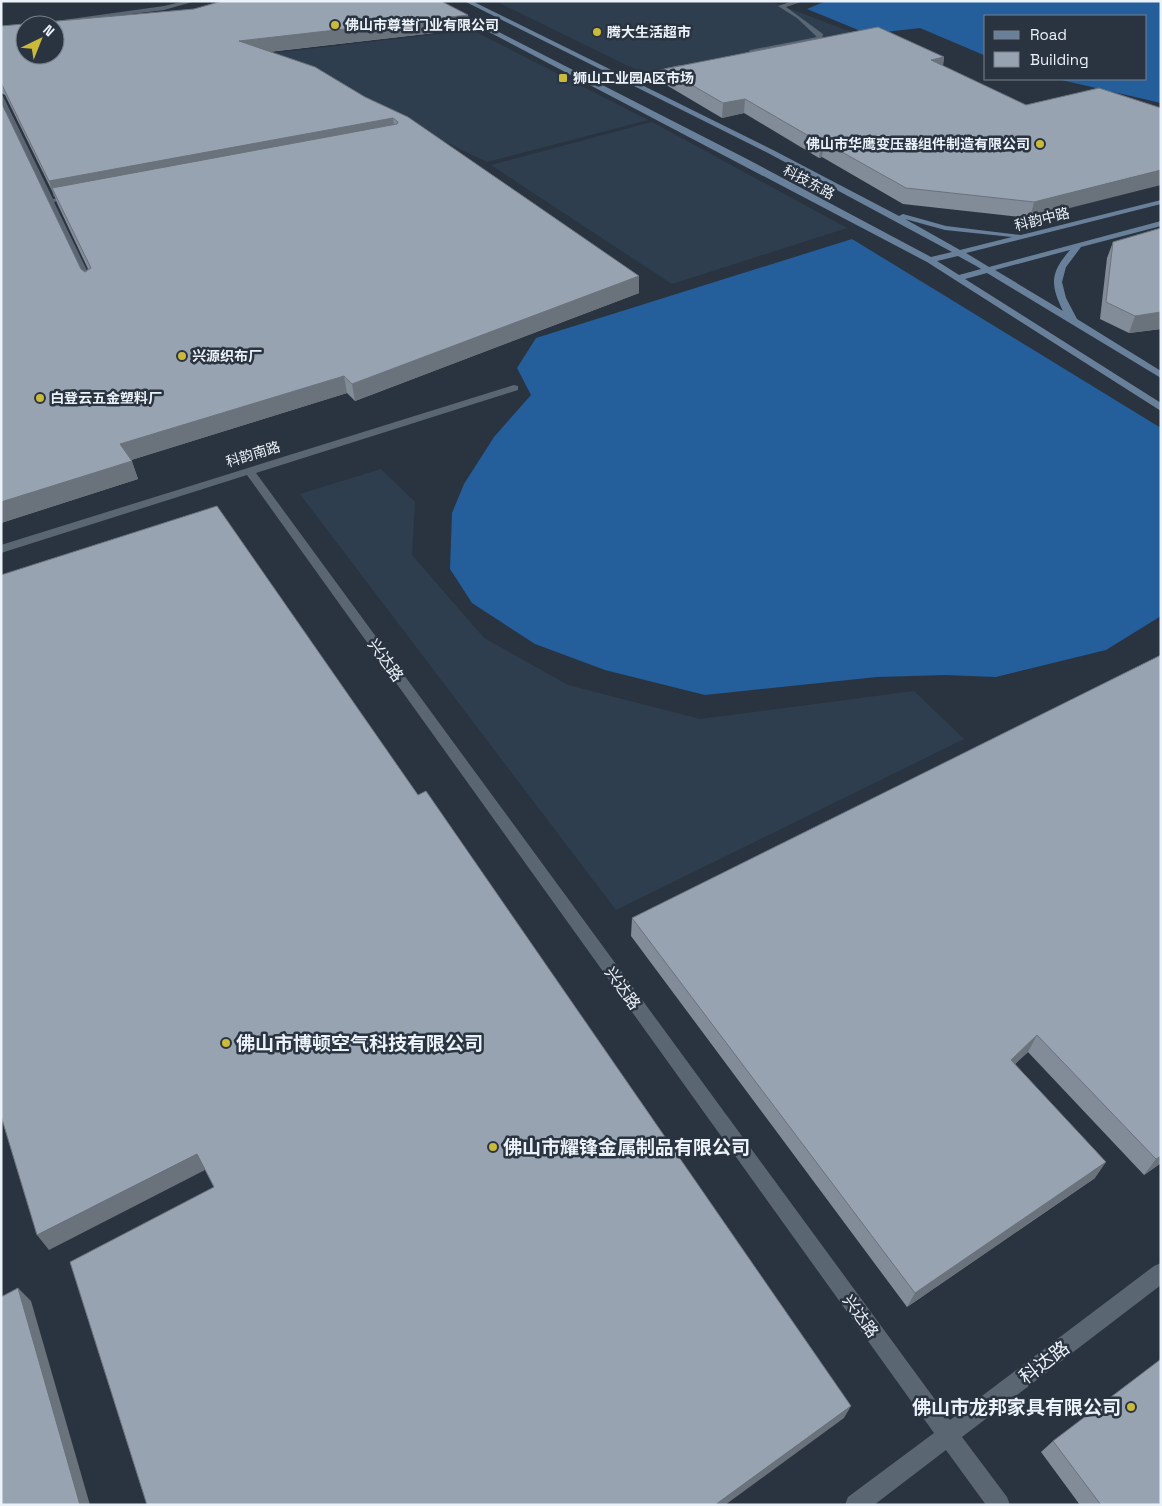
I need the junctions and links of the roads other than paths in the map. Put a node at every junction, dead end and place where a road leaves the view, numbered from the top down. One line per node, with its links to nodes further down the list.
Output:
1 (193, 1): 5 (street)
2 (432, 1): 18 (main road, 科技东路)
3 (467, 1): 8 (main road, 科技东路)
4 (801, 1): 6 (street)
5 (65, 20)
6 (742, 54)
7 (683, 66): 8 (street)
8 (625, 78): 13 (main road, 科技东路)
9 (1, 96): 11 (lane)
10 (79, 196): 11 (lane)
11 (50, 201): 21 (lane)
12 (1161, 202): 15 (main road, 科韵中路)
13 (871, 204): 15 (main road); 17 (main road)
14 (1161, 223): 16 (main road)
15 (1032, 236): 17 (main road, 科韵中路)
16 (1078, 246): 19 (main road); 22 (main road)
17 (959, 253): 18 (main road, 科韵中路); 19 (main road)
18 (930, 260): 20 (main road, 科技东路)
19 (989, 270): 20 (main road); 22 (main road)
20 (957, 278): 25 (main road, 科技东路)
21 (91, 285)
22 (1073, 320): 23 (main road)
23 (1161, 375)
24 (514, 388): 26 (street, 科韵南路)
25 (1161, 408)
26 (248, 471): 27 (street, 科韵南路); 29 (street, 兴达路)
27 (1, 549)
28 (1161, 1272): 29 (street, 科达路)
29 (948, 1436): 30 (street, 科达路); 31 (street, 兴达路)
30 (856, 1505)
31 (999, 1505)

